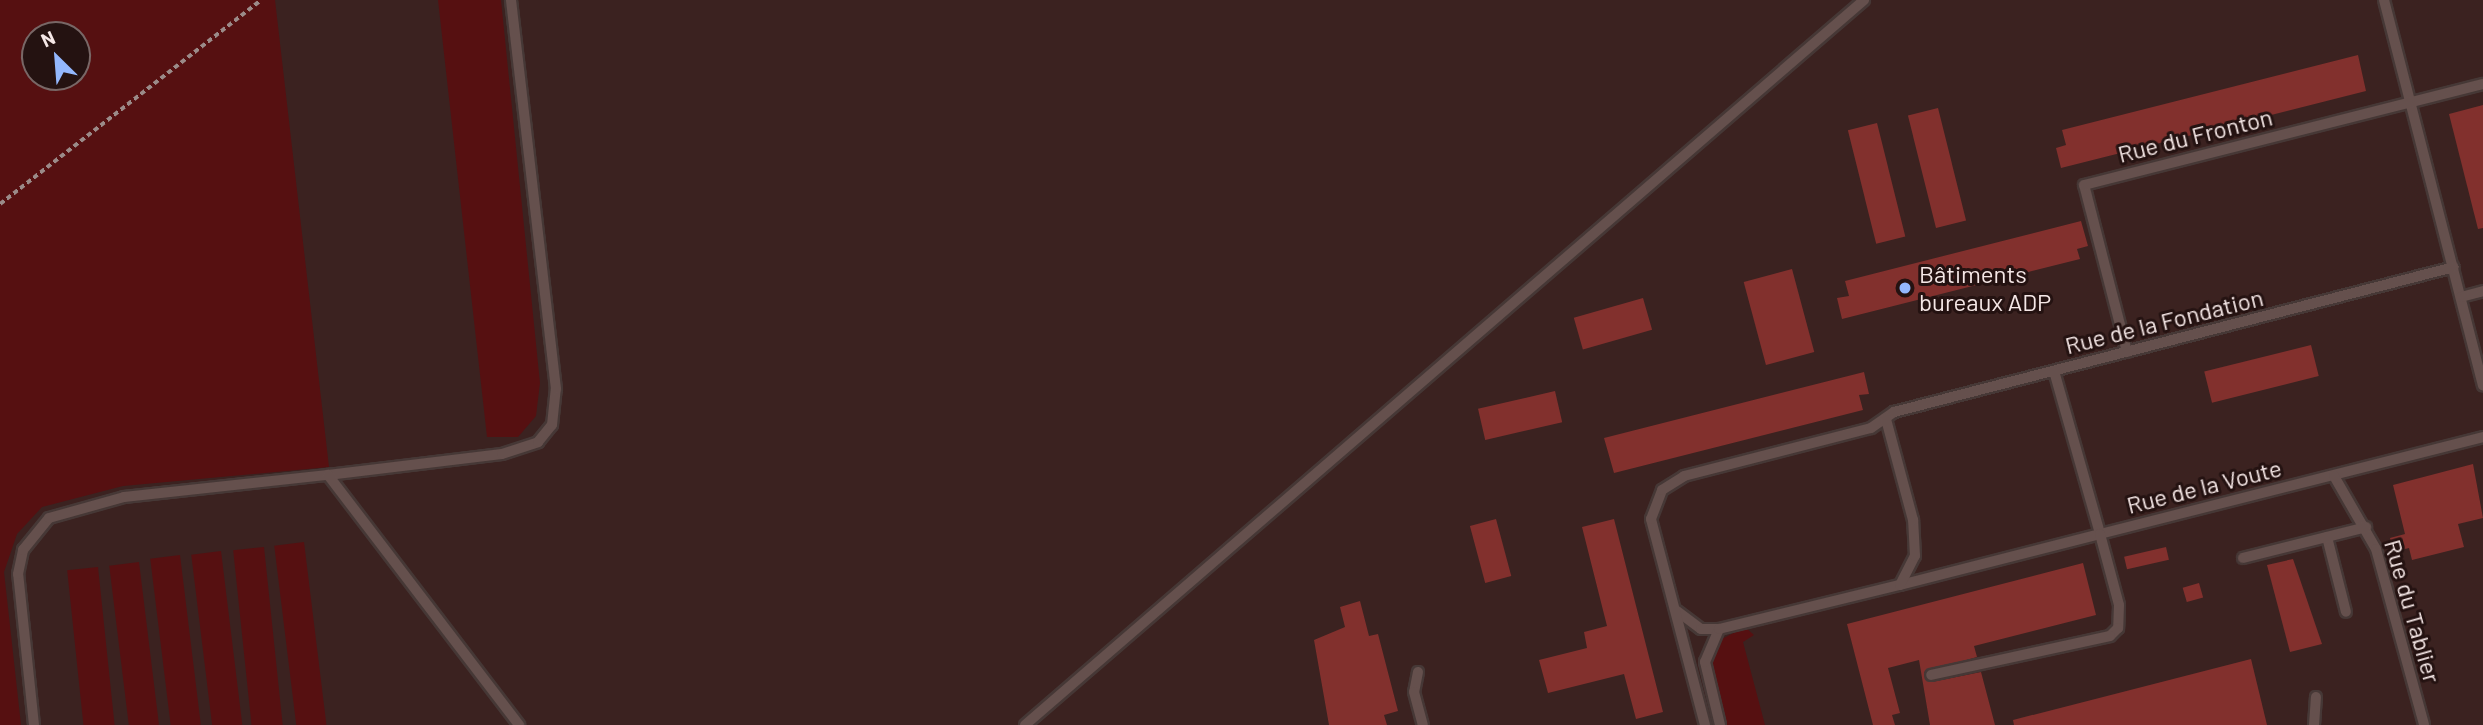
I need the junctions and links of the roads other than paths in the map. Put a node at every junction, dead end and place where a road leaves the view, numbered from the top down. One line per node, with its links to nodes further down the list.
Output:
1 (511, 0): 14 (lane)
2 (1864, 0): 29 (lane)
3 (2384, 0): 5 (lane)
4 (2483, 84): 5 (lane, Rue du Fronton)
5 (2412, 102): 6 (lane); 9 (lane, Rue du Fronton)
6 (2454, 267): 8 (lane); 9 (lane, Rue de la Fondation)
7 (2483, 291): 8 (lane)
8 (2461, 297): 11 (lane)
9 (2127, 352): 10 (lane, Rue de la Fondation)
10 (2054, 371): 12 (lane, Rue de la Fondation); 17 (lane, Rue de la Voute)
11 (2483, 386)
12 (1886, 419): 20 (lane); 21 (lane, Rue de la Fondation)
13 (2483, 437): 15 (lane, Rue de la Voute)
14 (328, 475): 27 (lane); 28 (lane)
15 (2334, 476): 16 (lane, Rue du Tablier); 17 (lane, Rue de la Voute)
16 (2366, 527): 18 (lane); 34 (lane, Rue du Tablier)
17 (2100, 534): 20 (lane); 25 (lane)
18 (2327, 537): 19 (lane); 22 (lane)
19 (2243, 558)
20 (1900, 584): 23 (lane)
21 (1675, 608): 23 (lane); 31 (lane, Rue de la Fondation)
22 (2346, 612)
23 (1718, 629): 32 (lane)
24 (1418, 672): 30 (lane)
25 (1931, 675)
26 (2316, 697): 33 (lane)
27 (34, 725)
28 (519, 725)
29 (1025, 725)
30 (1423, 725)
31 (1704, 725)
32 (1720, 725)
33 (2314, 725)
34 (2424, 725)

